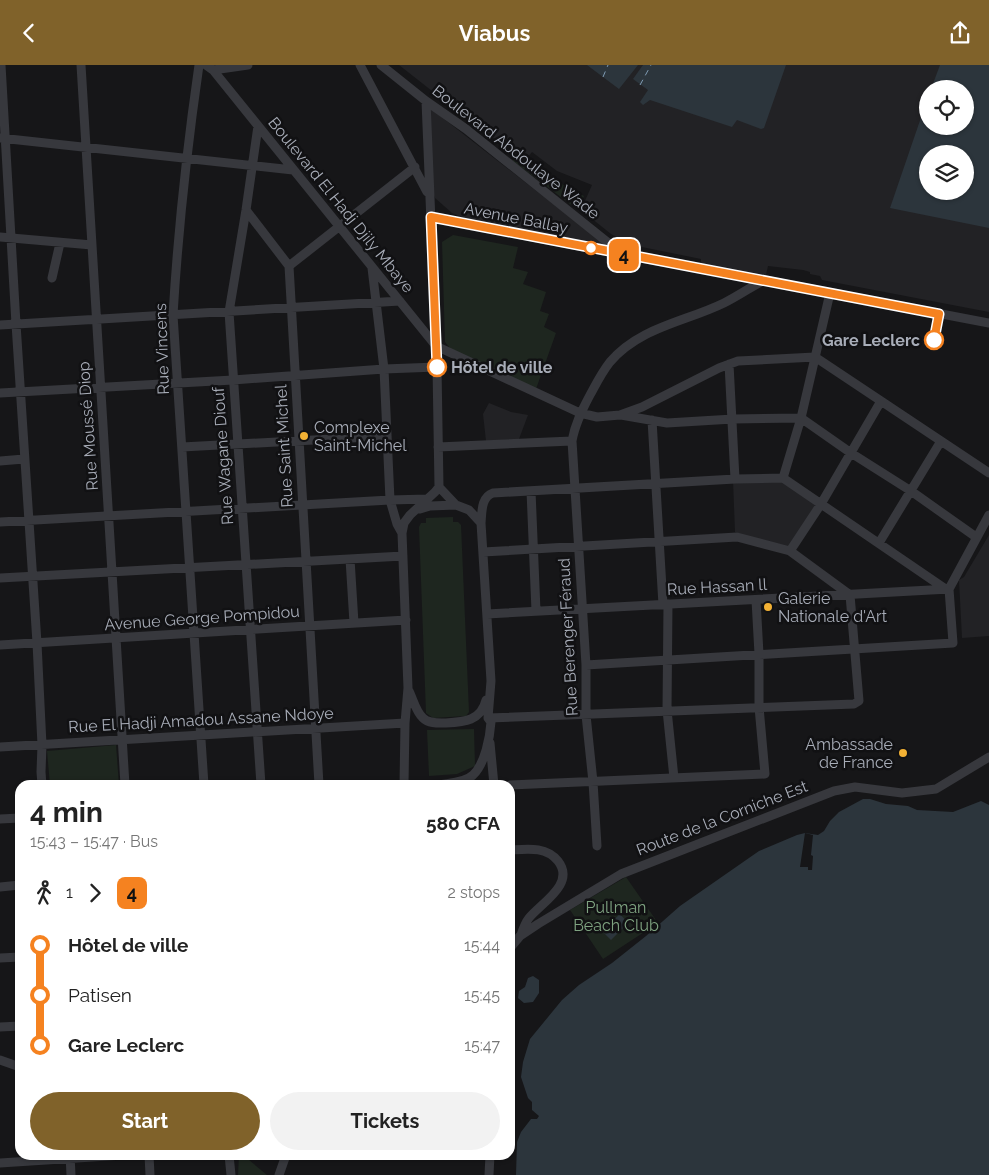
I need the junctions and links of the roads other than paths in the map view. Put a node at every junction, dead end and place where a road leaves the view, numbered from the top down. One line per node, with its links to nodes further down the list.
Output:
1 (1, 65): 8 (street)
2 (81, 65): 12 (street, Rue Moussé Diop)
3 (199, 65): 13 (street, Rue Vincens)
4 (248, 65): 7 (street)
5 (360, 65): 15 (street)
6 (381, 65): 9 (street, Boulevard Abdoulaye Wade)
7 (209, 67): 10 (street, Boulevard El Hadj Djily Mbaye)
8 (1, 80): 11 (street)
9 (426, 101): 17 (street); 25 (street, Boulevard Abdoulaye Wade)
10 (258, 126): 14 (street, Rue Wagane Diouf); 16 (street, Boulevard El Hadj Djily Mbaye)
11 (2, 138): 12 (street); 22 (street)
12 (87, 147): 13 (street); 24 (street, Rue Moussé Diop)
13 (186, 158): 14 (street); 35 (street, Rue Vincens)
14 (252, 165): 16 (street); 18 (street, Rue Wagane Diouf)
15 (415, 167): 17 (street); 20 (street)
16 (293, 170): 20 (street, Boulevard El Hadj Djily Mbaye)
17 (429, 196): 19 (street)
18 (246, 211): 26 (street); 34 (street, Rue Wagane Diouf)
19 (431, 217): 25 (street, Avenue Ballay); 40 (street)
20 (339, 226): 26 (street); 27 (street, Boulevard El Hadj Djily Mbaye)
21 (0, 237): 22 (street)
22 (10, 238): 23 (street); 38 (street)
23 (60, 243): 24 (street); 28 (street)
24 (92, 245): 36 (street, Rue Moussé Diop)
25 (624, 255): 29 (street, Boulevard Abdoulaye Wade)
26 (289, 266): 33 (street, Rue Saint Michel)
27 (372, 267): 31 (street, Boulevard El Hadj Djily Mbaye); 32 (street)
28 (52, 278)
29 (764, 280): 30 (street, Boulevard Abdoulaye Wade); 52 (street, Rue Berenger Féraud)
30 (830, 293): 37 (street, Boulevard Abdoulaye Wade); 41 (street)
31 (400, 301): 32 (street); 40 (street, Boulevard El Hadj Djily Mbaye)
32 (376, 303): 33 (street); 44 (street)
33 (291, 308): 34 (street); 45 (street, Rue Saint Michel)
34 (228, 311): 35 (street); 46 (street, Rue Wagane Diouf)
35 (173, 315): 36 (street); 47 (street, Rue Vincens)
36 (96, 319): 38 (street); 48 (street, Rue Moussé Diop)
37 (989, 323)
38 (16, 324): 39 (street); 49 (street)
39 (0, 325)
40 (436, 346): 43 (street); 52 (street, Boulevard El Hadj Djily Mbaye)
41 (815, 357): 42 (street, Boulevard El Hadj Djily Mbaye); 51 (street); 54 (street)
42 (729, 365): 53 (street, Boulevard El Hadj Djily Mbaye); 55 (street)
43 (437, 367): 44 (street); 63 (street)
44 (384, 369): 45 (street); 57 (street)
45 (295, 375): 46 (street); 58 (street, Rue Saint Michel)
46 (233, 380): 47 (street); 61 (street, Rue Wagane Diouf)
47 (178, 383): 48 (street); 62 (street, Rue Vincens)
48 (100, 387): 49 (street); 84 (street, Rue Moussé Diop)
49 (20, 391): 50 (street); 65 (street)
50 (0, 393)
51 (881, 401): 60 (street); 64 (street)
52 (580, 413): 53 (street, Boulevard El Hadj Djily Mbaye); 59 (street, Rue Berenger Féraud)
53 (620, 415): 56 (street)
54 (801, 418): 55 (street); 64 (street); 68 (street)
55 (732, 419): 56 (street); 69 (street)
56 (652, 420): 70 (street)
57 (387, 436): 58 (street); 76 (street)
58 (299, 441): 61 (street); 78 (street, Rue Saint Michel)
59 (572, 441): 63 (street); 72 (street, Rue Berenger Féraud)
60 (941, 441): 67 (street); 74 (street)
61 (238, 444): 62 (street); 80 (street, Rue Wagane Diouf)
62 (182, 447): 81 (street, Rue Vincens)
63 (438, 447): 71 (street)
64 (851, 453): 74 (street); 77 (street)
65 (24, 459): 66 (street); 85 (street)
66 (0, 461)
67 (989, 473)
68 (783, 478): 69 (street); 77 (street)
69 (735, 479): 70 (street)
70 (656, 484): 72 (street); 90 (street)
71 (439, 487): 75 (street); 79 (street)
72 (575, 489): 73 (street); 92 (street, Rue Berenger Féraud)
73 (531, 491): 87 (street); 93 (street)
74 (911, 491): 89 (street); 91 (street)
75 (427, 499): 76 (street); 82 (street)
76 (390, 500): 78 (street); 88 (street)
77 (821, 504): 91 (street); 94 (street)
78 (303, 505): 80 (street); 98 (street, Rue Saint Michel)
79 (456, 505): 82 (street); 87 (street)
80 (242, 508): 81 (street); 99 (street, Rue Wagane Diouf)
81 (186, 511): 84 (street); 100 (street, Rue Vincens)
82 (415, 511): 88 (street)
83 (989, 515): 89 (street)
84 (108, 516): 85 (street); 101 (street, Rue Moussé Diop)
85 (28, 520): 86 (street); 102 (street)
86 (0, 522)
87 (481, 523): 95 (street)
88 (402, 533): 96 (street)
89 (976, 537): 104 (street)
90 (659, 541): 92 (street); 94 (street); 107 (street)
91 (879, 543): 104 (street)
92 (578, 546): 93 (street); 108 (street, Rue Berenger Féraud)
93 (533, 549): 95 (street); 109 (street)
94 (790, 551): 105 (street)
95 (483, 552): 110 (street)
96 (403, 556): 97 (street); 111 (street)
97 (350, 559): 98 (street); 112 (street)
98 (306, 561): 99 (street); 113 (street, Rue Saint Michel)
99 (246, 565): 100 (street); 114 (street, Rue Wagane Diouf)
100 (190, 568): 101 (street); 115 (street, Rue Vincens)
101 (112, 572): 102 (street); 116 (street, Rue Moussé Diop)
102 (32, 576): 103 (street); 117 (street)
103 (0, 578)
104 (948, 590): 105 (street, Rue Hassan ll); 119 (street)
105 (850, 595): 106 (street, Rue Hassan ll); 119 (street)
106 (756, 600): 107 (street, Rue Hassan ll); 120 (street)
107 (665, 604): 108 (street, Rue Hassan ll); 121 (street)
108 (582, 609): 109 (street, Rue Hassan ll); 122 (street, Rue Berenger Féraud)
109 (536, 611): 110 (street, Rue Hassan ll)
110 (487, 614): 123 (street)
111 (406, 620): 112 (street, Avenue George Pompidou); 124 (street)
112 (354, 623): 113 (street, Avenue George Pompidou)
113 (310, 626): 114 (street, Avenue George Pompidou); 130 (street, Rue Saint Michel)
114 (250, 630): 115 (street, Avenue George Pompidou); 131 (street, Rue Wagane Diouf)
115 (194, 633): 116 (street, Avenue George Pompidou); 132 (street, Rue Vincens)
116 (116, 638): 117 (street, Avenue George Pompidou); 134 (street, Rue Moussé Diop)
117 (37, 643): 118 (street, Avenue George Pompidou); 135 (street)
118 (0, 645)
119 (854, 649): 120 (street); 125 (street)
120 (759, 654): 121 (street); 125 (street)
121 (668, 659): 122 (street); 126 (street)
122 (586, 665): 127 (street, Rue Berenger Féraud)
123 (490, 681): 124 (street); 128 (street)
124 (408, 688): 129 (street)
125 (759, 707): 126 (street); 138 (street)
126 (667, 710): 127 (street); 138 (street)
127 (586, 715): 128 (street); 147 (street, Rue Berenger Féraud)
128 (488, 719): 133 (street)
129 (405, 723): 130 (street, Rue El Hadji Amadou Assane Ndoye); 144 (street)
130 (316, 728): 131 (street, Rue El Hadji Amadou Assane Ndoye); 143 (street, Rue Saint Michel)
131 (257, 732): 132 (street, Rue El Hadji Amadou Assane Ndoye); 142 (street, Rue Wagane Diouf)
132 (201, 735): 134 (street, Rue El Hadji Amadou Assane Ndoye); 141 (street, Rue Vincens)
133 (489, 737): 145 (street); 146 (street)
134 (122, 740): 135 (street, Rue El Hadji Amadou Assane Ndoye); 140 (street, Rue Moussé Diop)
135 (42, 745): 136 (street, Rue El Hadji Amadou Assane Ndoye); 139 (street)
136 (0, 747)
137 (989, 757): 155 (street, Route de la Corniche Est)
138 (674, 778): 147 (street)
139 (42, 780)
140 (125, 780)
141 (204, 780)
142 (261, 780)
143 (319, 780)
144 (404, 780)
145 (464, 780)
146 (493, 780)
147 (593, 782): 148 (street); 151 (street, Rue Berenger Féraud)
148 (515, 785)
149 (15, 818): 150 (street)
150 (0, 819)
151 (597, 846)
152 (515, 850): 155 (street)
153 (15, 886): 154 (street)
154 (0, 887)
155 (520, 936): 156 (street, Route de la Corniche Est)
156 (515, 942)
157 (15, 957): 158 (street)
158 (0, 958)
159 (15, 1026): 160 (street)
160 (0, 1027)
161 (0, 1060): 162 (street)
162 (15, 1065)
163 (35, 1160): 169 (street)
164 (70, 1160): 170 (street)
165 (149, 1160): 171 (street)
166 (230, 1160): 172 (street)
167 (284, 1160): 173 (street)
168 (490, 1160): 174 (street)
169 (0, 1163)
170 (71, 1175)
171 (150, 1175)
172 (231, 1175)
173 (279, 1175)
174 (489, 1175)

